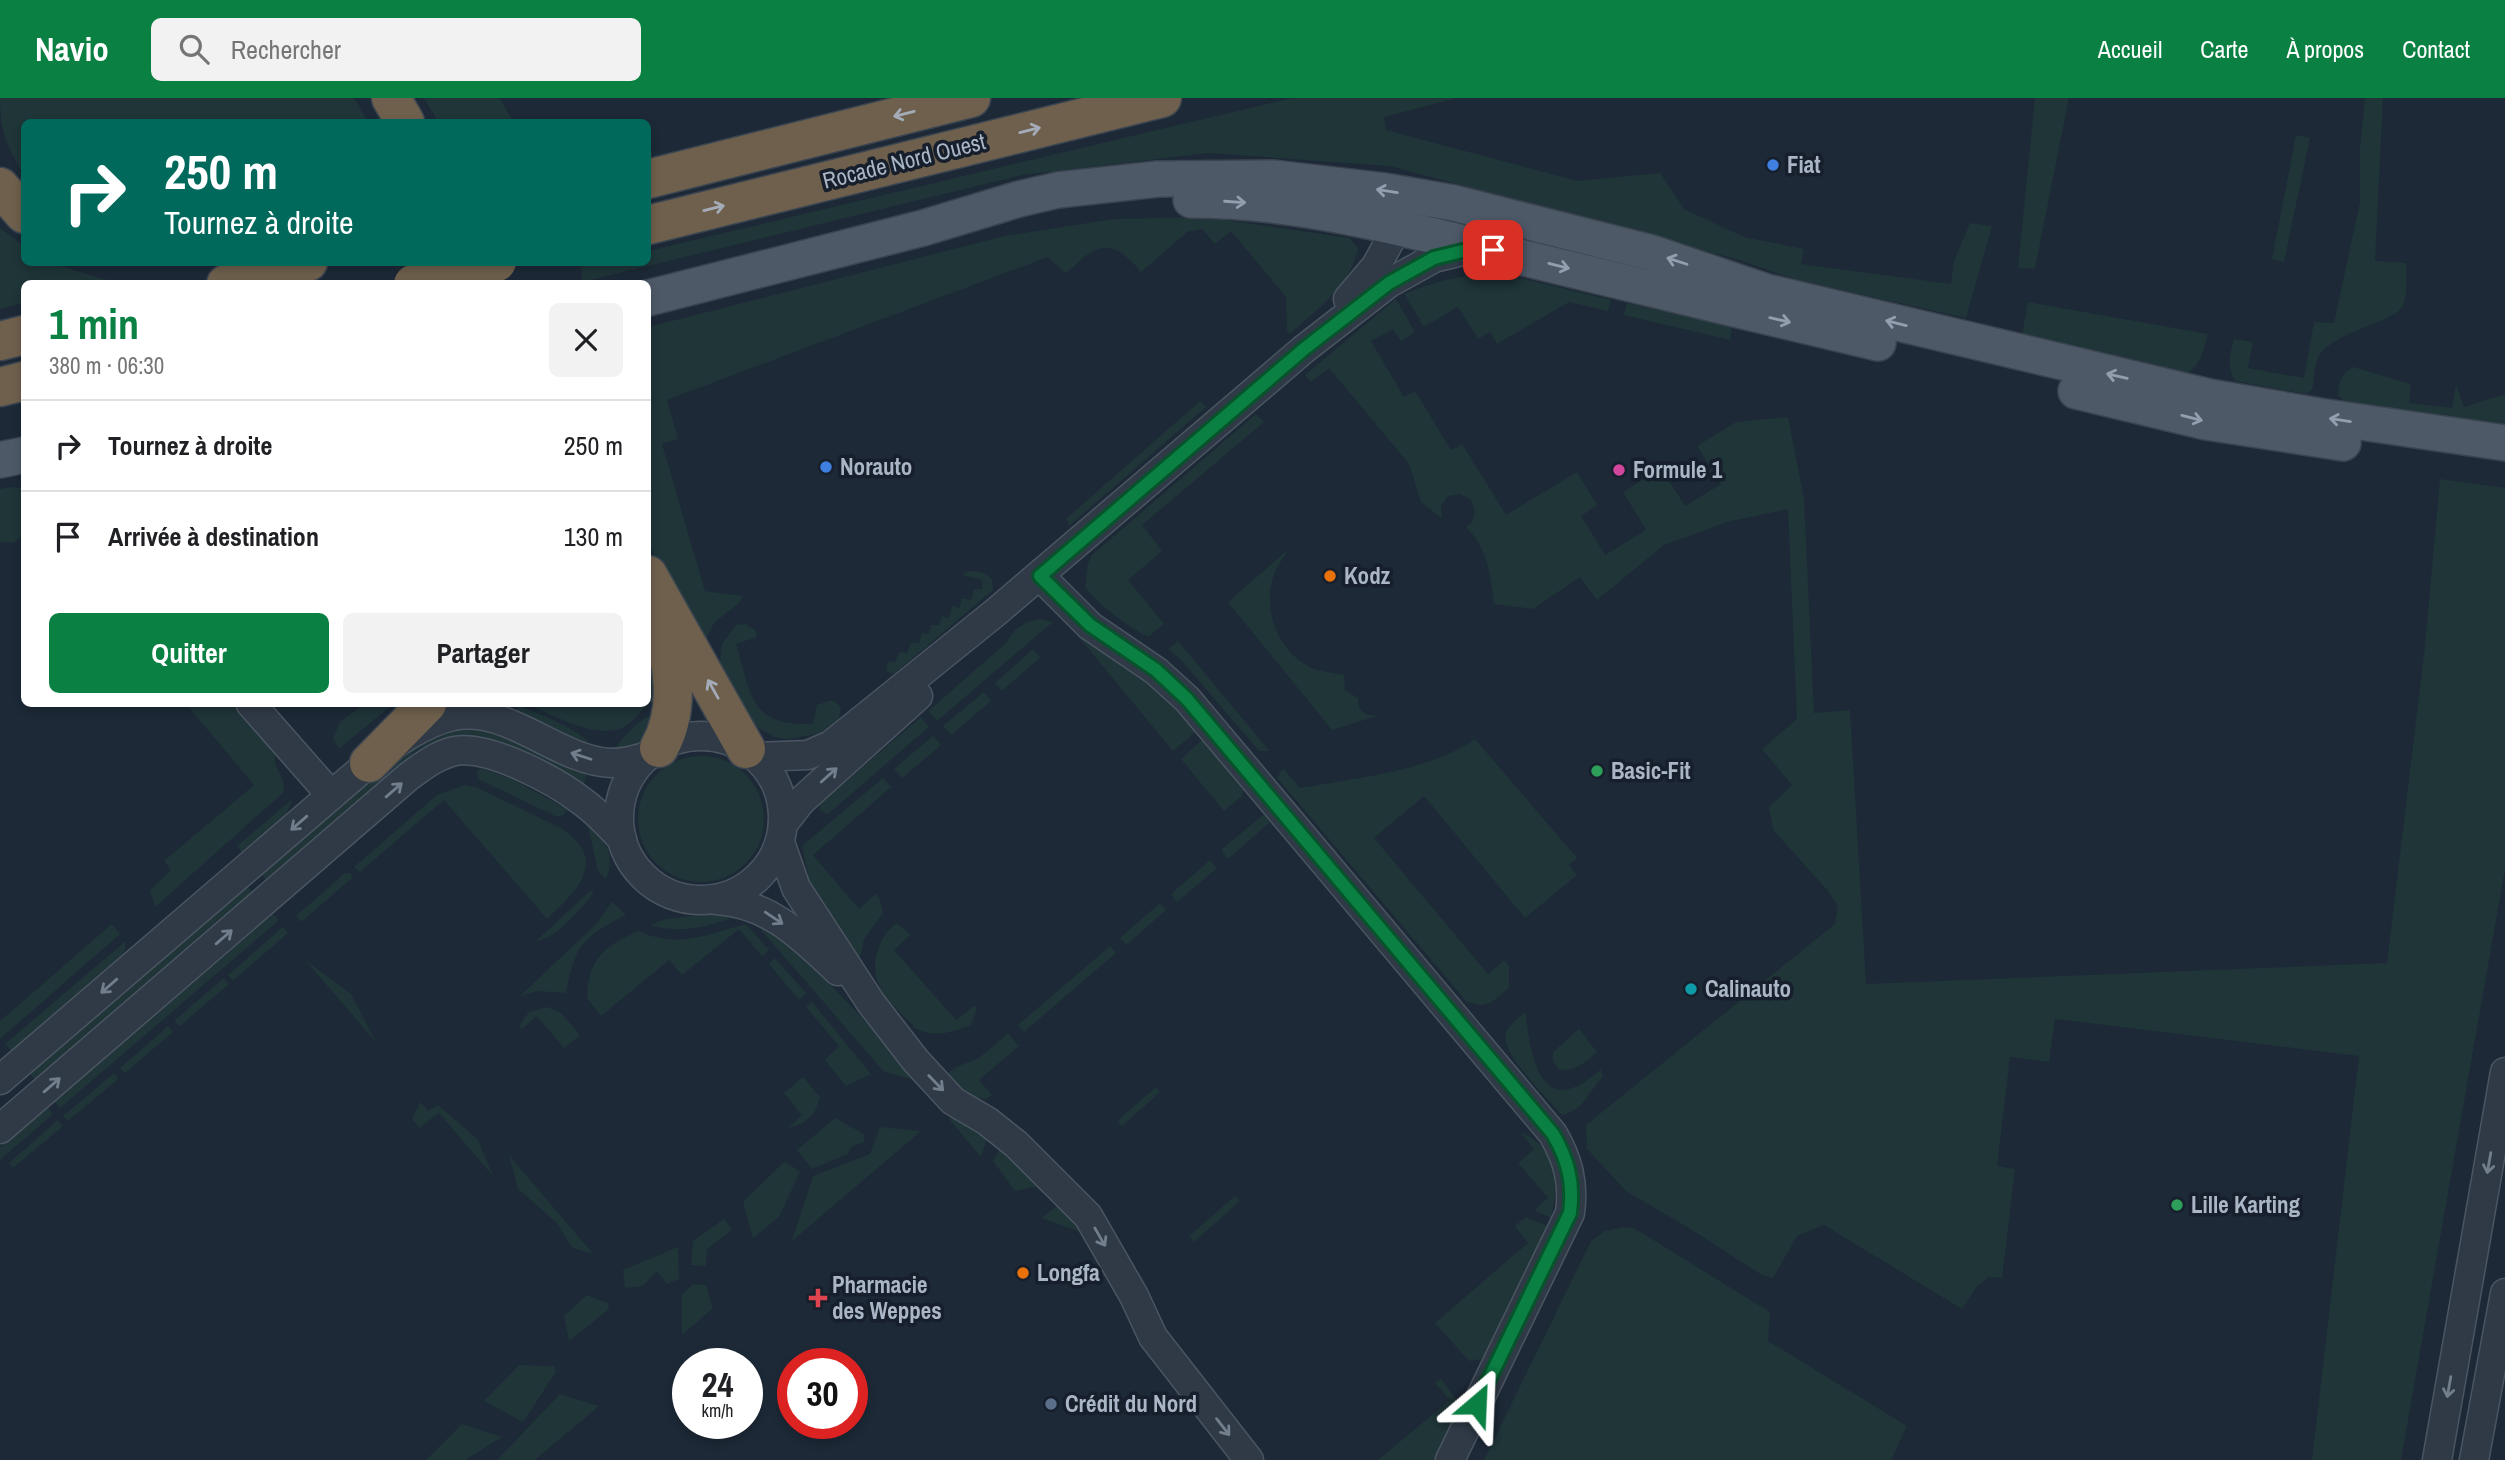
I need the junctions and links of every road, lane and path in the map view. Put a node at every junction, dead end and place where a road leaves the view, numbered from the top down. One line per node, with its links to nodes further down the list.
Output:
1 (391, 98): 4 (highway)
2 (971, 98): 5 (highway, Rocade Nord Ouest, one-way to 5)
3 (1162, 98): 9 (highway, Rocade Nord Ouest, one-way to 3)
4 (403, 119)
5 (651, 177)
6 (0, 187): 8 (highway)
7 (1454, 203): 10 (main road, one-way to 10); 11 (street); 23 (main road, one-way to 7)
8 (21, 211)
9 (651, 224)
10 (923, 228): 11 (main road, one-way to 11); 17 (main road)
11 (1397, 228): 12 (main road); 20 (street)
12 (1493, 250): 20 (street); 24 (main road, one-way to 24)
13 (293, 266): 15 (highway)
14 (482, 266): 16 (highway, bridge)
15 (241, 280)
16 (427, 280)
17 (651, 297)
18 (21, 336): 19 (highway)
19 (0, 341)
20 (1304, 349): 25 (street)
21 (21, 382): 22 (highway)
22 (0, 387)
23 (2505, 443)
24 (2505, 466)
25 (1040, 576): 28 (street); 44 (street)
26 (651, 580): 32 (highway, one-way to 26)
27 (651, 607): 31 (highway)
28 (996, 612): 32 (street); 35 (street, one-way to 28)
29 (254, 707): 34 (street)
30 (424, 707): 33 (highway)
31 (653, 752): 32 (street); 33 (street, one-way to 33); 36 (street)
32 (751, 753): 35 (street)
33 (369, 763): 34 (street)
34 (331, 795): 40 (street, one-way to 40)
35 (781, 833): 37 (street); 38 (street)
36 (622, 839): 37 (street); 41 (street, one-way to 36)
37 (710, 900): 38 (street, one-way to 38)
38 (871, 1003): 43 (street, one-way to 43)
39 (2505, 1072): 45 (street, one-way to 45)
40 (0, 1080)
41 (0, 1129)
42 (2505, 1293): 46 (street)
43 (1249, 1460)
44 (1450, 1460)
45 (2437, 1460)
46 (2474, 1460)

